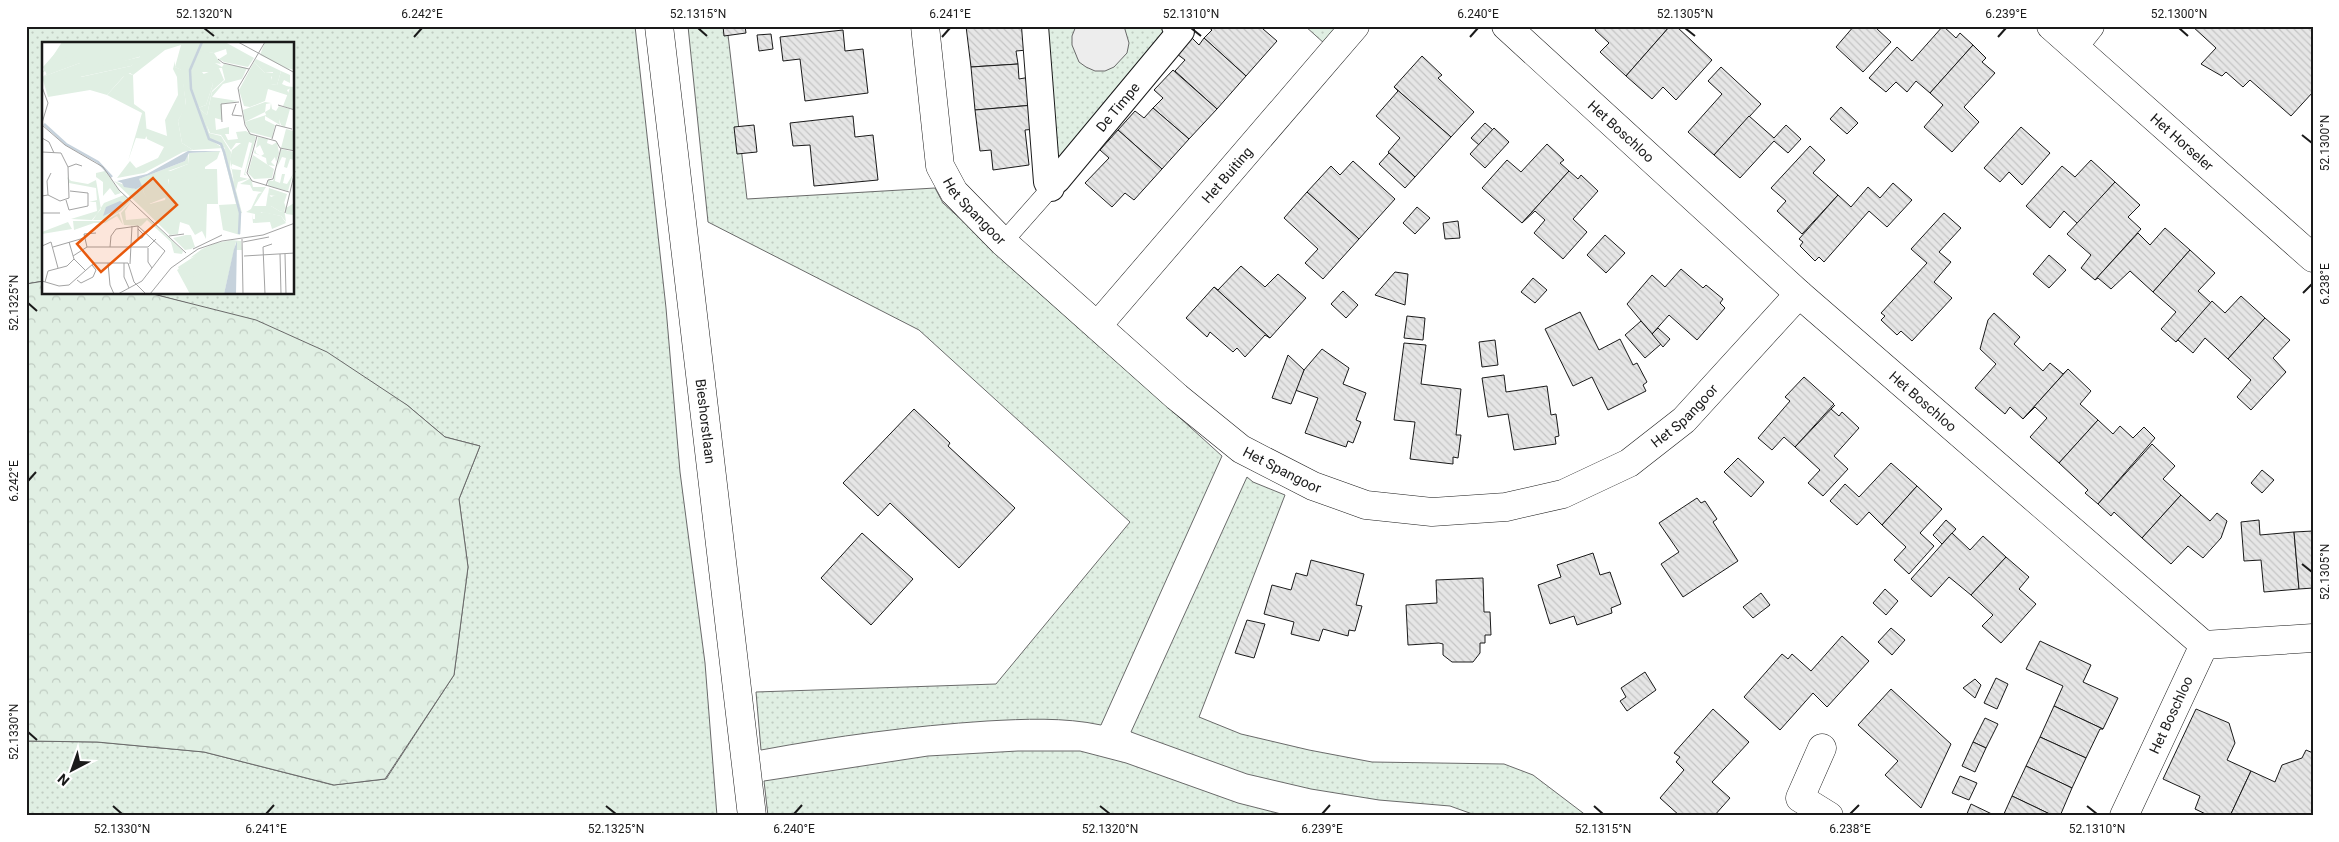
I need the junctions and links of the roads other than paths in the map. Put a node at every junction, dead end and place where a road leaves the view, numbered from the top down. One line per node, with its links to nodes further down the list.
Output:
1 (659, 26): 17 (street, Bieshorstlaan)
2 (925, 26): 10 (street, Het Spangoor)
3 (1035, 26): 9 (street)
4 (1175, 26): 9 (street, De Timpe)
5 (1355, 26): 13 (street, Het Buiting)
6 (1506, 26): 12 (street, Het Boschloo)
7 (2051, 26): 8 (street, Het Horseler)
8 (2082, 36): 11 (street, Het Horseler)
9 (1054, 184): 10 (lane, De Timpe)
10 (1003, 242): 13 (street, Het Spangoor)
11 (2313, 258)
12 (1799, 294): 13 (street, Het Spangoor); 15 (street, Het Boschloo)
13 (1098, 325)
14 (2313, 638): 15 (street)
15 (2204, 645): 19 (street, Het Boschloo)
16 (1822, 748): 18 (street)
17 (752, 816)
18 (1829, 816)
19 (2124, 816)

